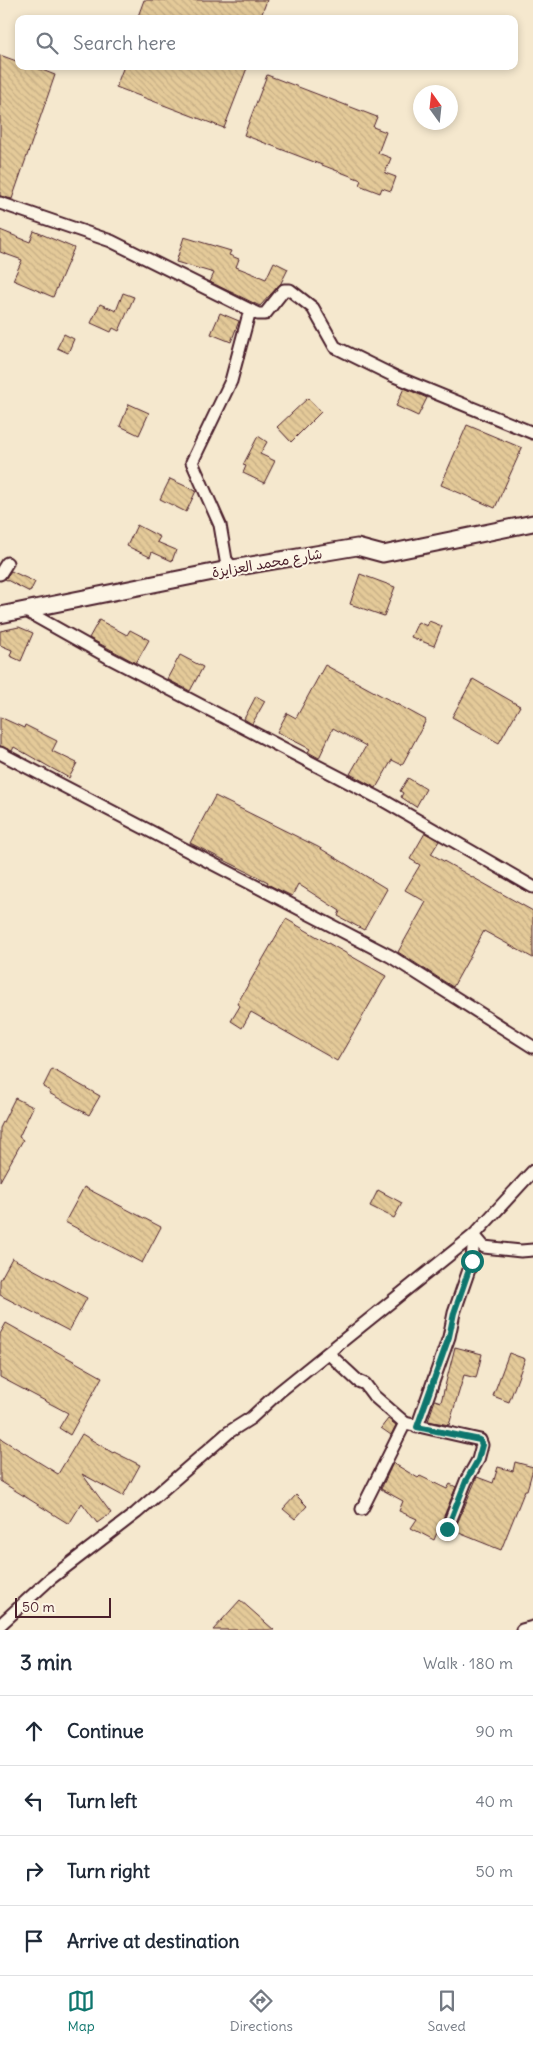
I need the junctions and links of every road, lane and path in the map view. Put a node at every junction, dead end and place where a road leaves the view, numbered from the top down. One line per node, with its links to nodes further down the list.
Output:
1 (0, 203): 2 (street)
2 (250, 310): 3 (street); 6 (street)
3 (533, 433)
4 (533, 524): 6 (main road, شارع محمد العزايزة)
5 (7, 563): 7 (street)
6 (233, 568): 8 (main road, شارع محمد العزايزة)
7 (0, 574)
8 (26, 611): 9 (main road, شارع محمد العزايزة); 11 (street)
9 (0, 615)
10 (0, 754): 12 (street)
11 (533, 887)
12 (533, 1047)
13 (533, 1171): 14 (street)
14 (474, 1235): 15 (street); 16 (street); 18 (street)
15 (533, 1250)
16 (328, 1353): 17 (street); 21 (street)
17 (405, 1423): 18 (street); 19 (street)
18 (417, 1427): 20 (street)
19 (362, 1509)
20 (447, 1529)
21 (0, 1625)
22 (533, 1627): 23 (street)
23 (522, 1630)

